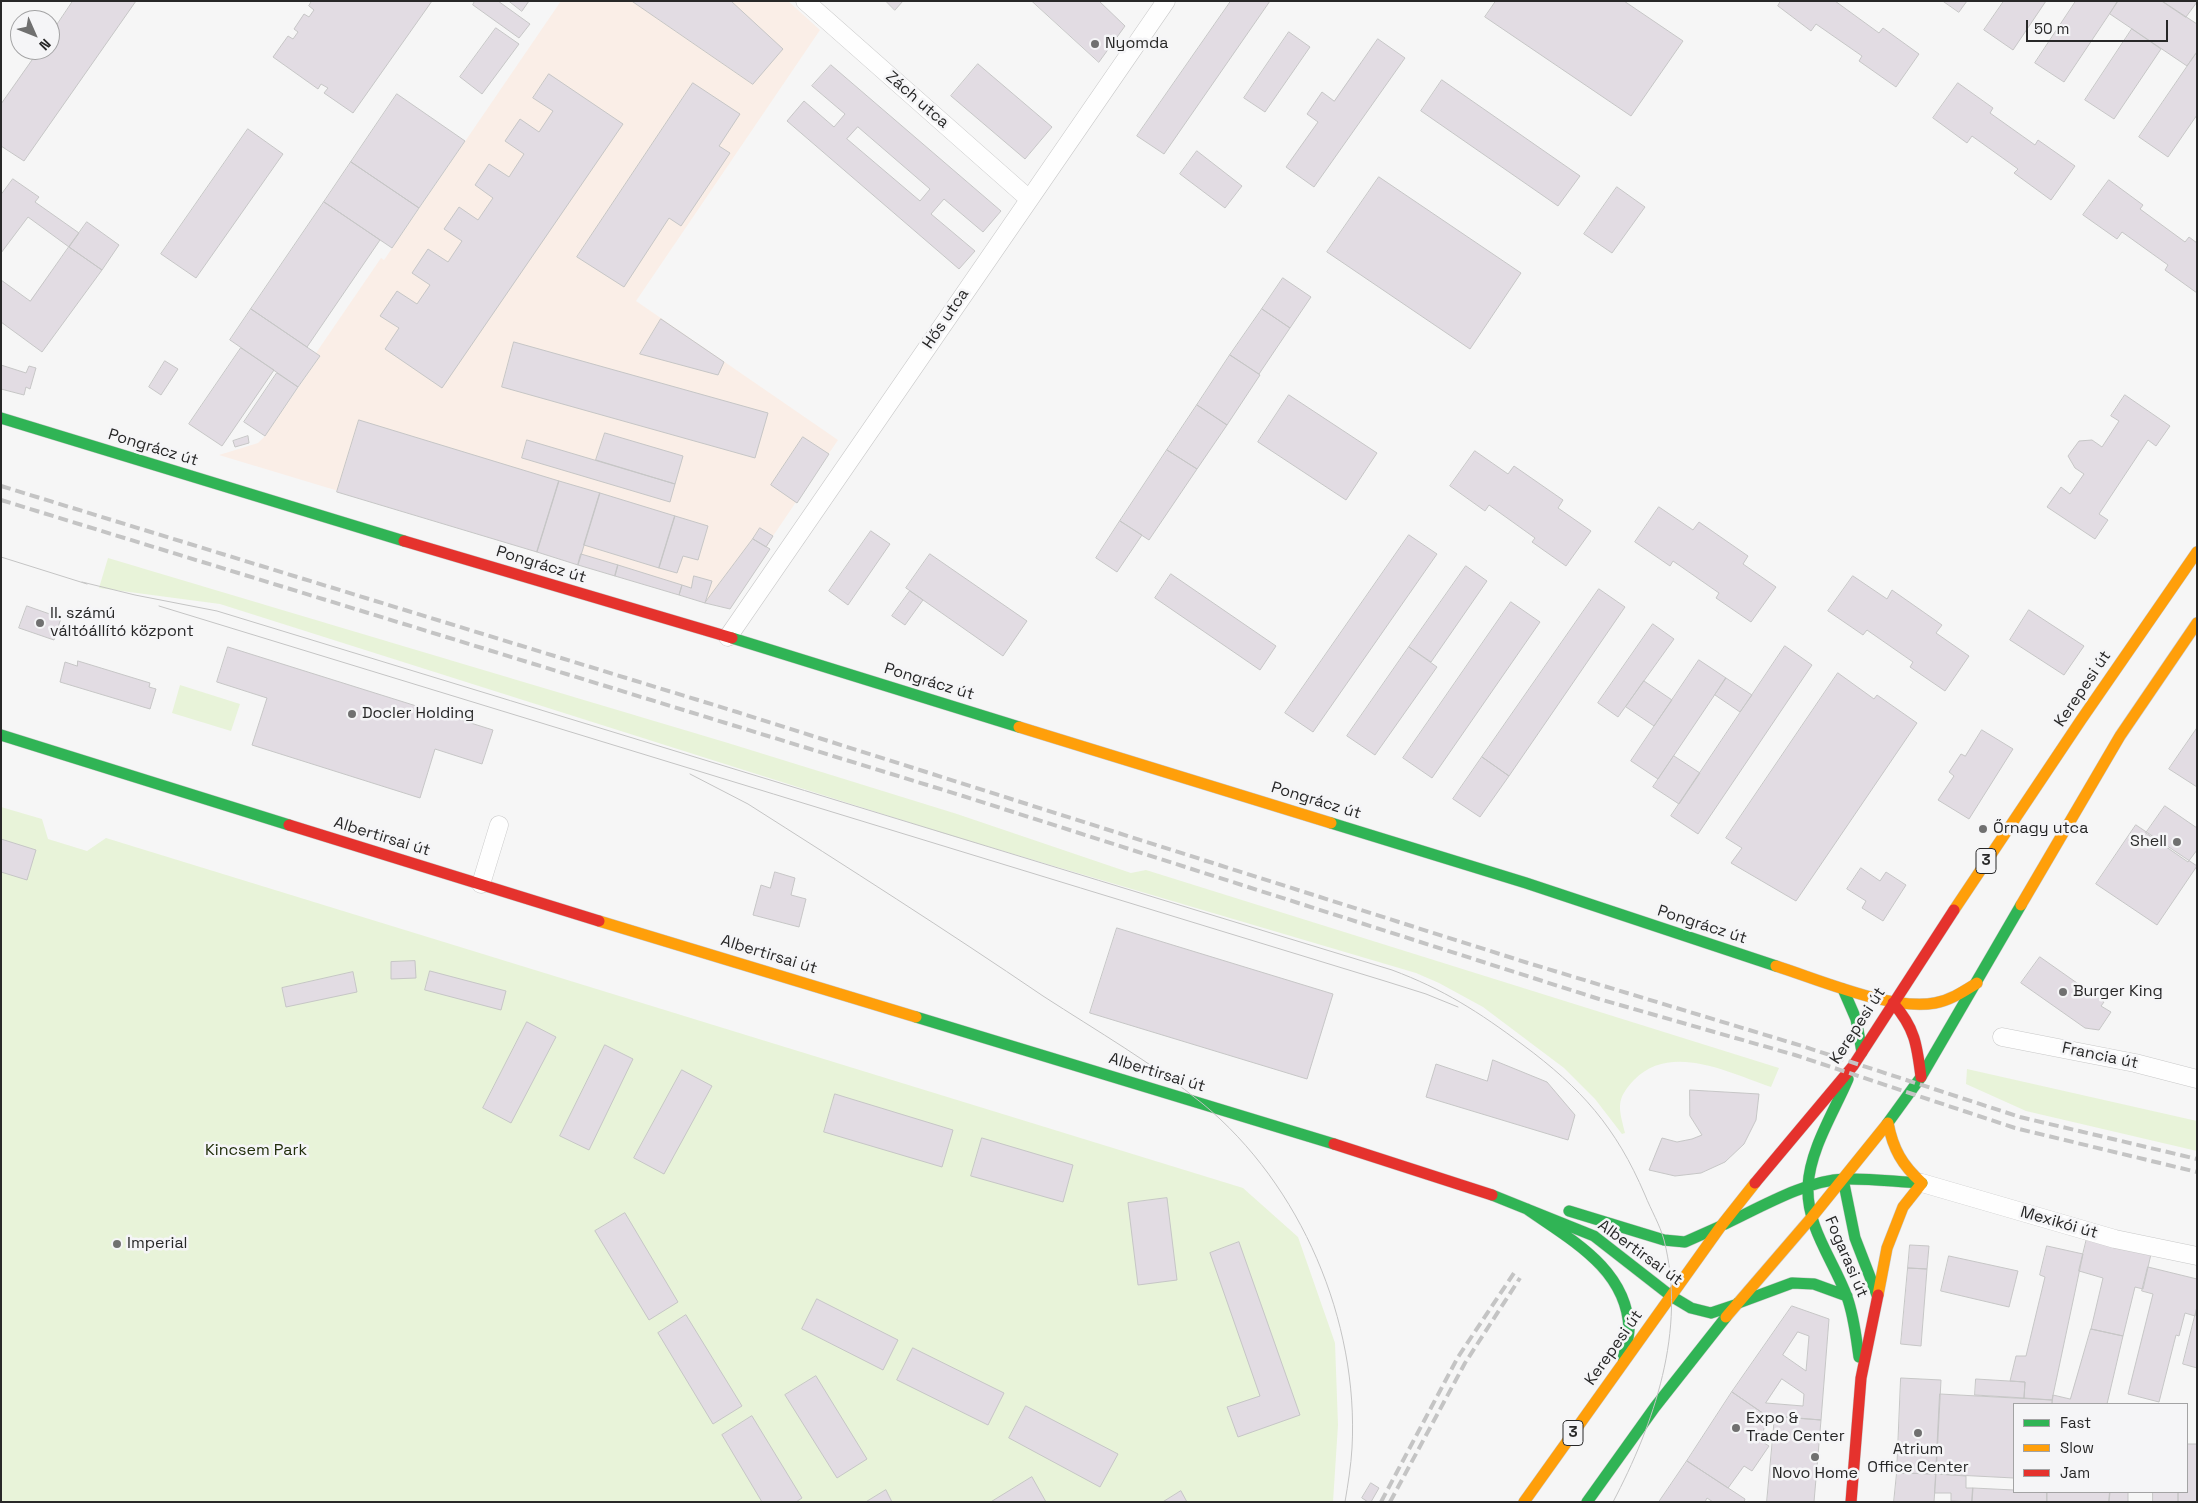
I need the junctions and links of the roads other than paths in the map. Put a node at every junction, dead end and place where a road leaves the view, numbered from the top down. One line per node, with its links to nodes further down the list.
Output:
1 (805, 1): 3 (street, Zách utca)
2 (1166, 1): 3 (street, Hős utca)
3 (1029, 199): 7 (street, Hős utca)
4 (1, 418): 7 (street, Pongrácz út)
5 (2197, 552): 13 (street, Kerepesi út / 3)
6 (2197, 623): 11 (street)
7 (728, 637): 12 (street, Pongrácz út)
8 (1, 735): 10 (street, Albertirsai út)
9 (499, 825): 10 (street)
10 (481, 884): 23 (street, Albertirsai út)
11 (1977, 983): 13 (street, Pongrácz út); 17 (street)
12 (1843, 988): 13 (street, Pongrácz út); 15 (street)
13 (1893, 1003): 15 (street, Kerepesi út / 3); 17 (street)
14 (2002, 1037): 18 (street, Francia út)
15 (1862, 1052): 16 (street, Kerepesi út / 3)
16 (1853, 1066): 22 (street, Fogarasi út); 25 (street, Kerepesi út / 3)
17 (1921, 1077): 19 (street)
18 (2197, 1079)
19 (1888, 1123): 20 (street); 21 (street)
20 (1843, 1179): 21 (street, Albertirsai út); 22 (street, Albertirsai út); 24 (street); 28 (street, Fogarasi út)
21 (1922, 1183): 26 (street, Mexikói út); 28 (street)
22 (1808, 1187): 24 (street, Fogarasi út); 25 (street, Albertirsai út)
23 (1527, 1209): 25 (street, Albertirsai út); 29 (street, Albertirsai út); 33 (street)
24 (1812, 1217): 27 (street); 30 (street, Fogarasi út)
25 (1721, 1226): 29 (street, Kerepesi út / 3)
26 (2197, 1256)
27 (1768, 1267): 31 (street); 32 (street)
28 (1877, 1295): 34 (street, Fogarasi út)
29 (1670, 1296): 32 (street, Albertirsai út); 33 (street, Kerepesi út / 3)
30 (1847, 1296): 31 (street); 34 (street, Fogarasi út)
31 (1734, 1305): 32 (street); 36 (street)
32 (1711, 1313)
33 (1623, 1363): 35 (street, Kerepesi út / 3)
34 (1861, 1378): 37 (street, Fogarasi út)
35 (1524, 1502)
36 (1587, 1502)
37 (1851, 1502)

